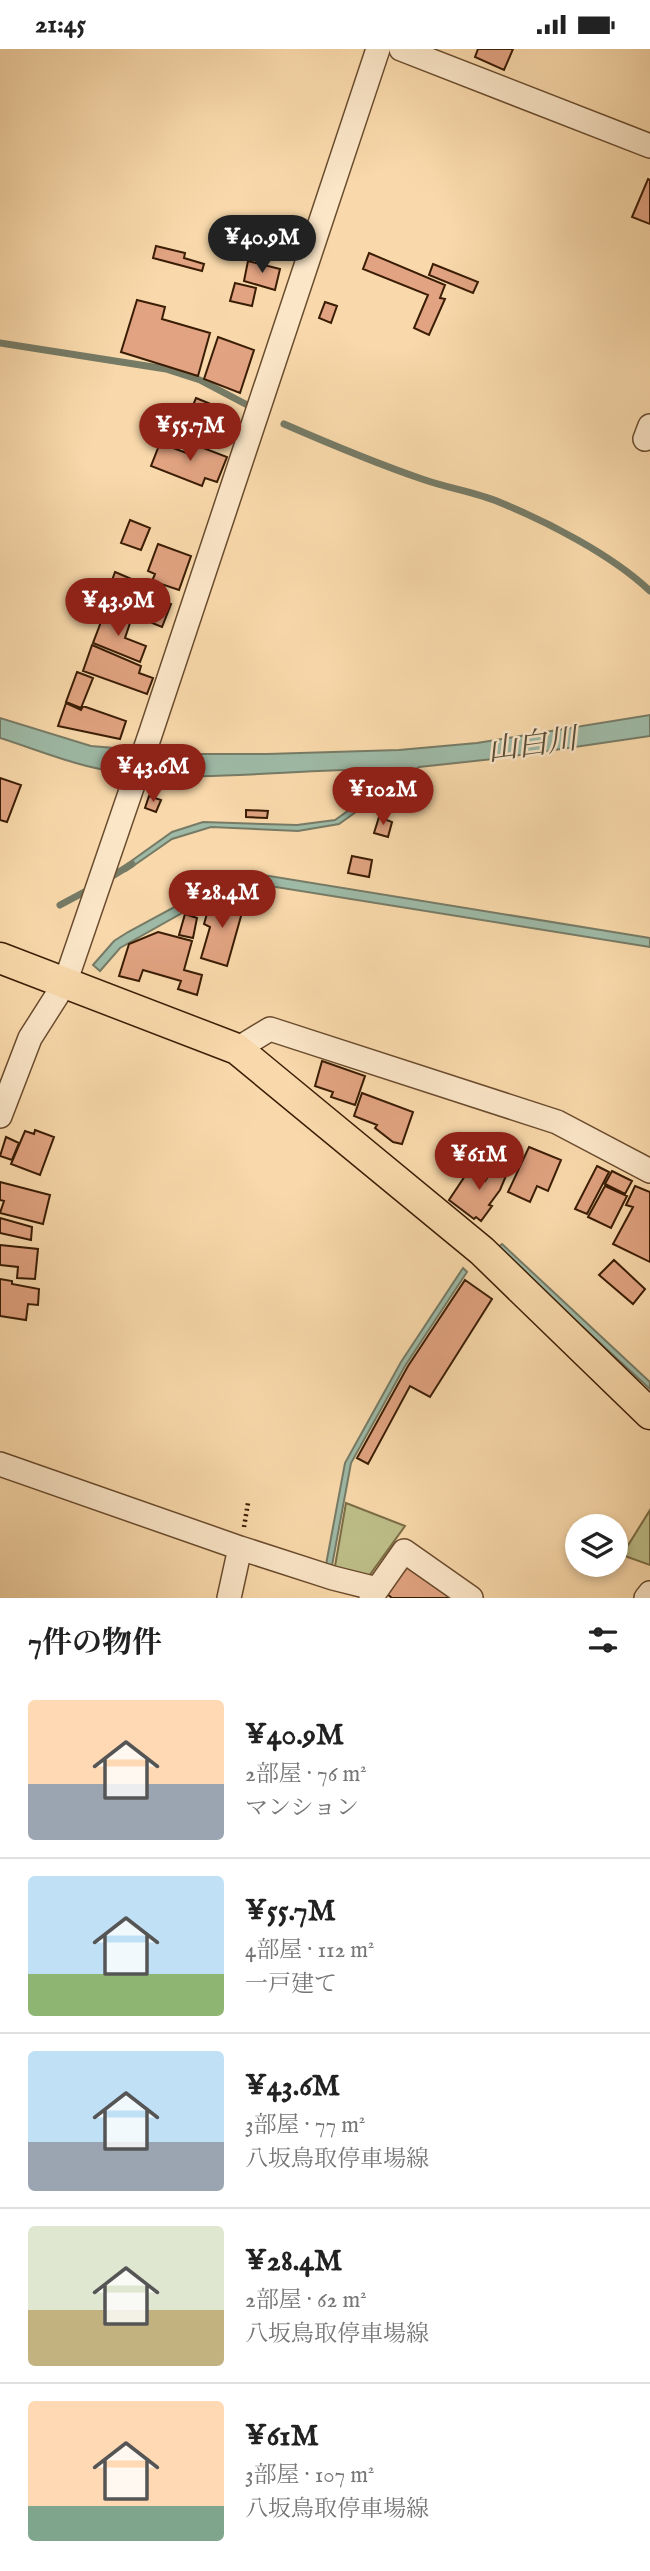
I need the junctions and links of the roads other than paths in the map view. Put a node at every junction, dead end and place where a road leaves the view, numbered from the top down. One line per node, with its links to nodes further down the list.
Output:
1 (377, 49): 5 (street)
2 (401, 49): 3 (street)
3 (650, 146)
4 (0, 958): 5 (main road)
5 (65, 983): 6 (main road); 7 (street)
6 (237, 1049): 8 (street); 9 (main road)
7 (0, 1116)
8 (650, 1171)
9 (650, 1414)
10 (0, 1464): 11 (street)
11 (240, 1549): 13 (street); 14 (street)
12 (650, 1593): 16 (street)
13 (374, 1594): 15 (street)
14 (229, 1598)
15 (471, 1598)
16 (646, 1598)

